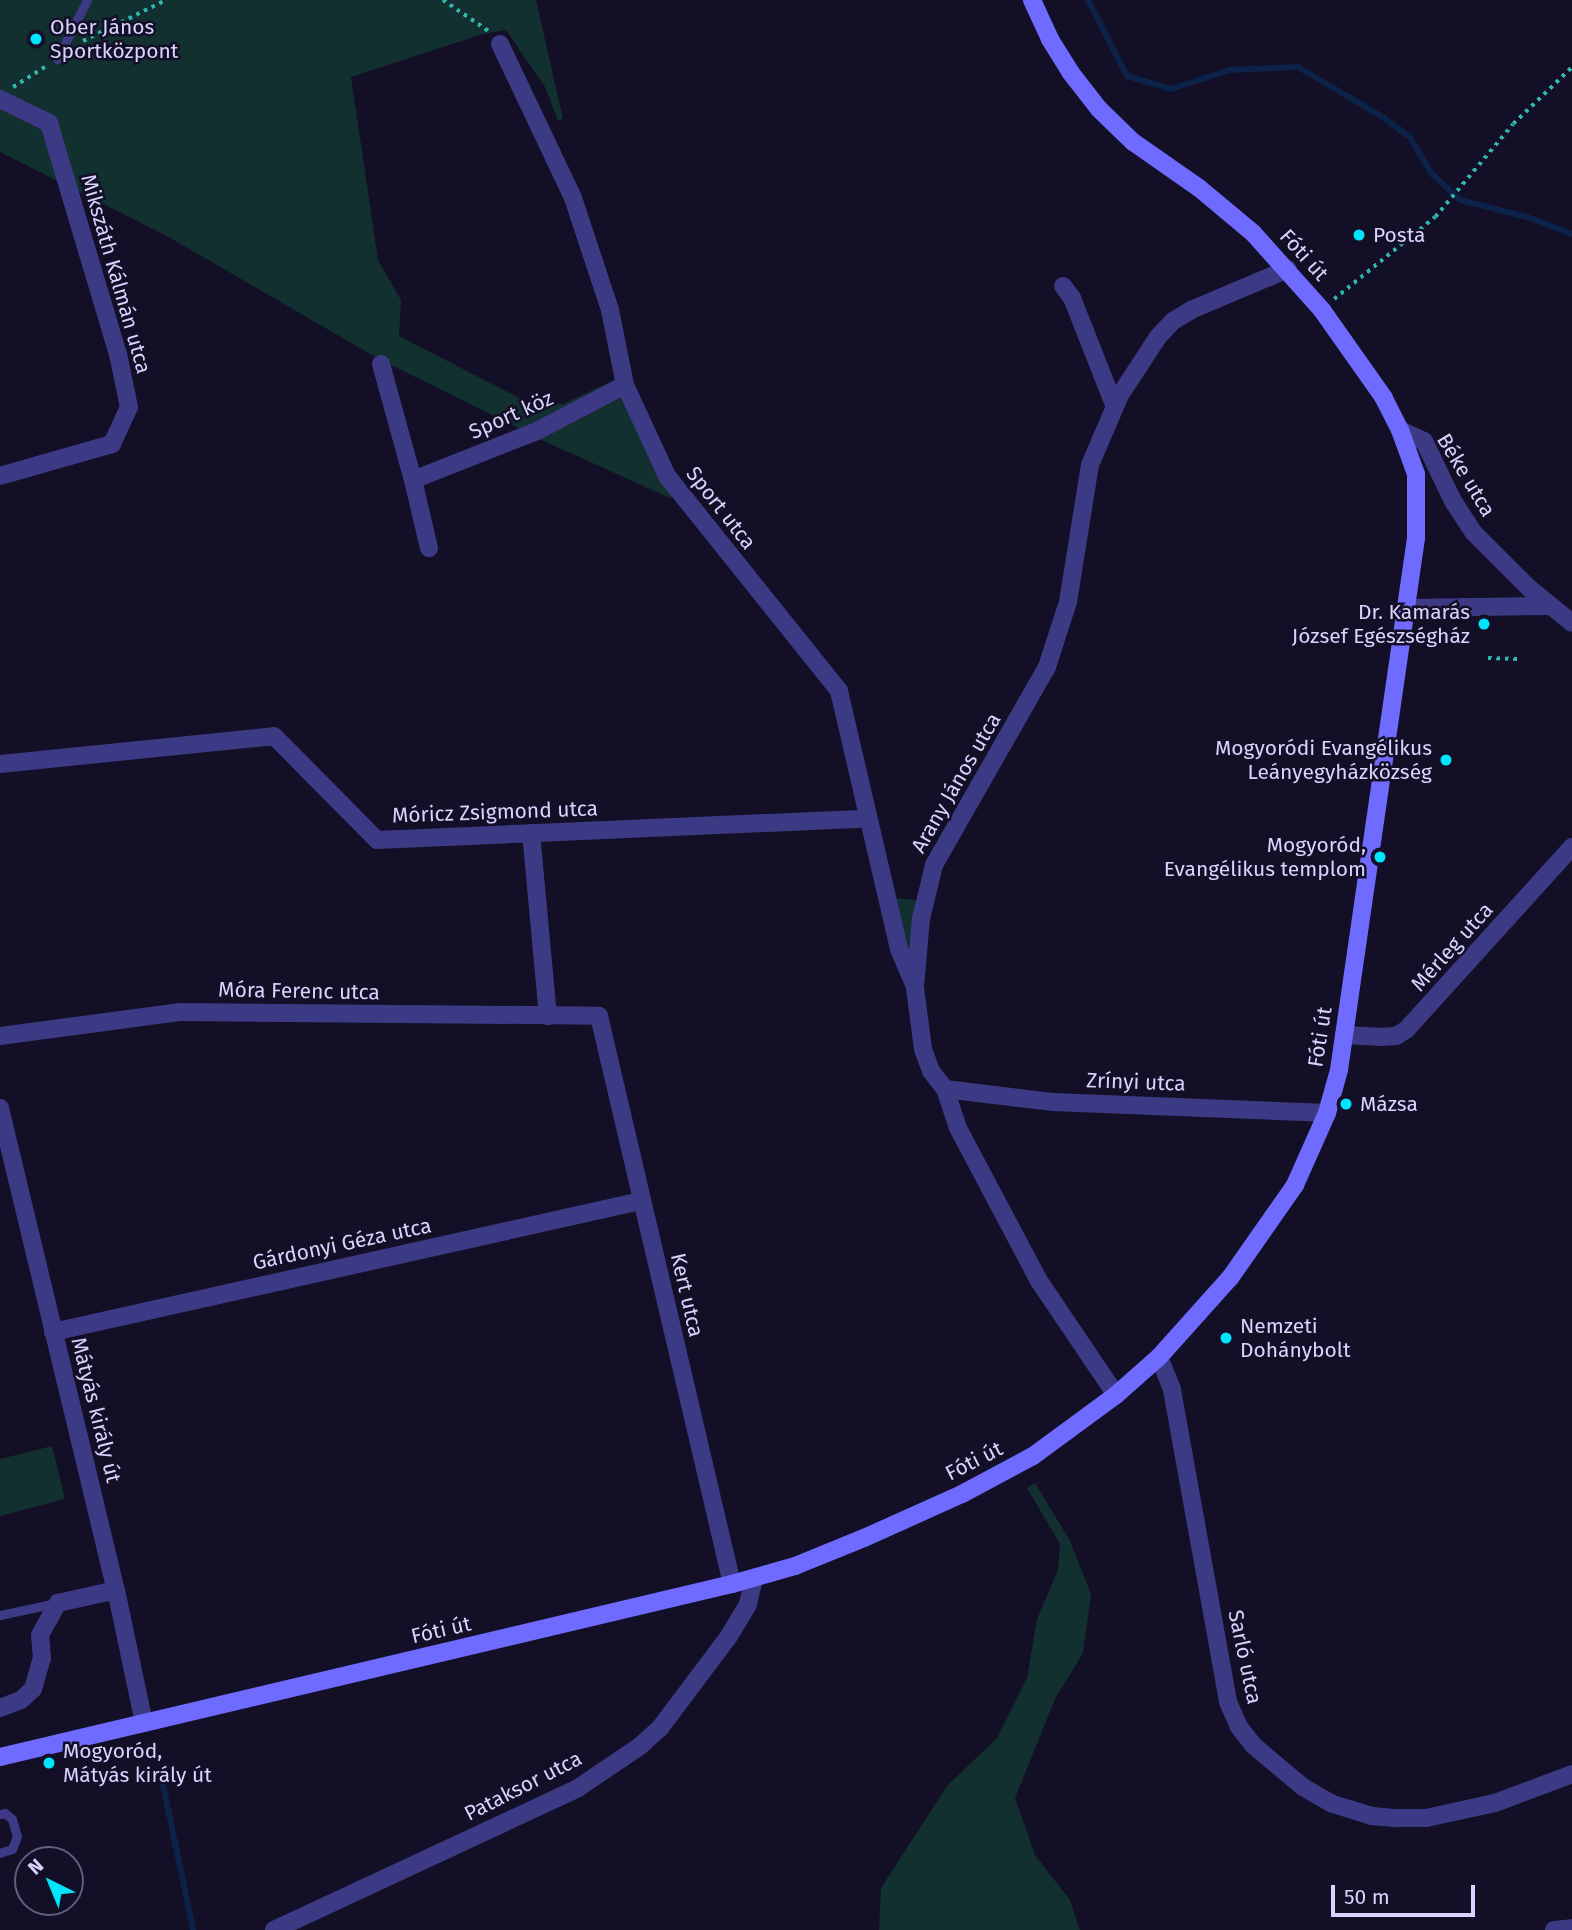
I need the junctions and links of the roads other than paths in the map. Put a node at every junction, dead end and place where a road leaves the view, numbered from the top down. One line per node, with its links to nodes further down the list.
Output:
1 (87, 0): 4 (lane)
2 (1032, 0): 6 (main road, Fóti út)
3 (500, 44): 9 (street, Sport utca)
4 (57, 59)
5 (0, 99): 12 (street, Mikszáth Kálmán utca)
6 (1288, 269): 10 (street, Arany János utca); 11 (main road, Fóti út)
7 (1063, 286): 10 (street)
8 (381, 364): 13 (street)
9 (625, 385): 13 (street, Sport köz); 19 (street, Sport utca)
10 (1115, 407): 22 (street, Arany János utca)
11 (1400, 430): 15 (street, Béke utca); 16 (main road, Fóti út)
12 (0, 476)
13 (413, 480): 14 (street)
14 (429, 548)
15 (1549, 606): 16 (street); 17 (street, Béke utca)
16 (1405, 608): 25 (main road, Fóti út)
17 (1572, 623)
18 (0, 764): 20 (street, Móricz Zsigmond utca)
19 (867, 818): 20 (street, Móricz Zsigmond utca); 22 (street, Sport utca)
20 (531, 834): 23 (street)
21 (1572, 847): 25 (street, Mérleg utca)
22 (915, 987): 27 (street, Arany János utca)
23 (548, 1016): 24 (street, Móra Ferenc utca); 26 (street, Móra Ferenc utca)
24 (599, 1016): 30 (street, Kert utca)
25 (1345, 1035): 29 (main road, Fóti út)
26 (0, 1036)
27 (945, 1089): 29 (street, Zrínyi utca); 33 (street, Arany János utca)
28 (0, 1108): 31 (street, Mátyás király út)
29 (1327, 1113): 32 (main road, Fóti út)
30 (641, 1201): 31 (street, Gárdonyi Géza utca); 35 (street, Kert utca)
31 (53, 1332): 36 (street, Mátyás király út)
32 (1159, 1357): 33 (main road, Fóti út); 42 (street, Sarló utca)
33 (1116, 1395): 34 (main road, Fóti út)
34 (754, 1578): 35 (main road, Fóti út); 46 (street, Pataksor utca)
35 (733, 1584): 40 (main road, Fóti út)
36 (116, 1590): 37 (street); 40 (street, Mátyás király út)
37 (58, 1603): 38 (lane); 39 (street)
38 (0, 1615)
39 (0, 1708)
40 (145, 1723): 41 (main road, Fóti út)
41 (0, 1757)
42 (1572, 1774)
43 (0, 1814): 44 (lane)
44 (0, 1853)
45 (1572, 1928): 47 (street)
46 (274, 1930)
47 (1554, 1930)

